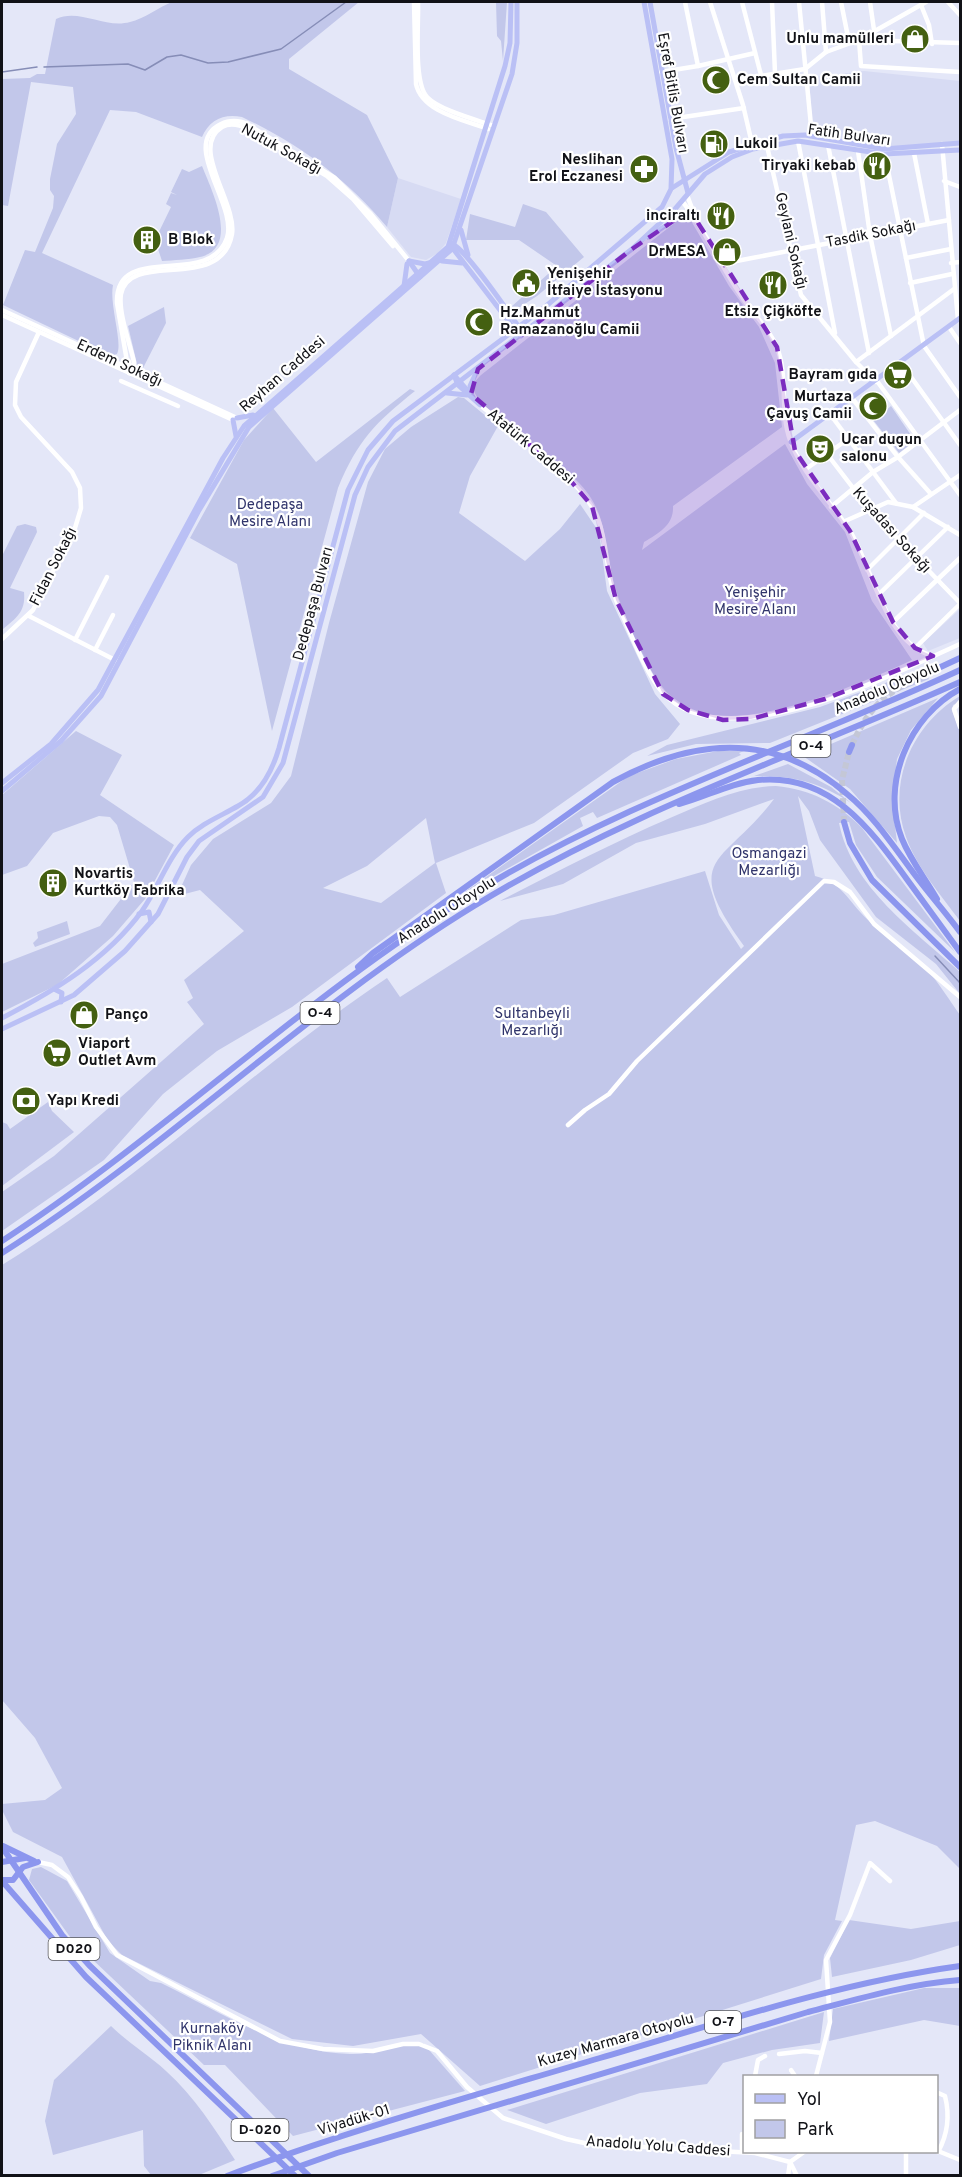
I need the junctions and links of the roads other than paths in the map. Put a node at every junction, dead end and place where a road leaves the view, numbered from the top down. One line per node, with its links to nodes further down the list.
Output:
1 (416, 2): 34 (street)
2 (511, 2): 34 (main road)
3 (517, 2): 35 (main road)
4 (644, 2): 50 (main road, Eşref Bitlis Bulvarı)
5 (650, 2): 27 (main road, Eşref Bitlis Bulvarı)
6 (685, 2): 25 (street)
7 (710, 2): 24 (street)
8 (742, 2): 23 (street)
9 (772, 2): 29 (street)
10 (799, 2): 26 (street)
11 (822, 2): 22 (street)
12 (841, 2): 19 (street)
13 (870, 2): 17 (street)
14 (948, 2): 16 (street)
15 (923, 3): 17 (street); 21 (street)
16 (960, 15)
17 (874, 30): 18 (street)
18 (860, 40): 19 (street); 21 (street); 28 (street)
19 (849, 42): 22 (street)
20 (960, 43): 21 (street)
21 (932, 44)
22 (826, 52): 26 (street)
23 (755, 53): 24 (street); 30 (street)
24 (728, 60): 25 (street); 31 (street)
25 (698, 66): 27 (street)
26 (805, 69): 29 (street); 36 (street)
27 (661, 72): 33 (main road, Eşref Bitlis Bulvarı)
28 (960, 72)
29 (776, 73): 30 (street)
30 (761, 75): 31 (street)
31 (735, 80): 32 (street)
32 (744, 108): 33 (street); 40 (street)
33 (670, 119): 47 (main road, Eşref Bitlis Bulvarı)
34 (486, 126): 35 (street); 61 (main road)
35 (493, 129): 56 (main road)
36 (812, 136): 40 (main road, Fatih Bulvarı); 45 (main road, Fatih Bulvarı)
37 (798, 141): 39 (main road, Fatih Bulvarı); 41 (main road, Fatih Bulvarı); 60 (street)
38 (960, 143): 42 (main road, Fatih Bulvarı)
39 (828, 145): 44 (main road, Fatih Bulvarı); 59 (street)
40 (753, 146): 41 (main road, Fatih Bulvarı); 47 (main road, Fatih Bulvarı); 51 (main road, Fatih Bulvarı)
41 (767, 146): 64 (street, Geylani Sokağı)
42 (942, 147): 43 (main road, Fatih Bulvarı); 45 (main road, Fatih Bulvarı); 46 (main road, Fatih Bulvarı); 48 (street)
43 (960, 150)
44 (858, 151): 45 (main road, Fatih Bulvarı); 58 (street)
45 (884, 151): 46 (main road, Fatih Bulvarı); 57 (street)
46 (915, 153): 55 (street)
47 (683, 180): 50 (main road, Fatih Bulvarı); 51 (main road, Eşref Bitlis Bulvarı)
48 (944, 181): 49 (street); 54 (street)
49 (960, 187)
50 (671, 189): 52 (main road); 79 (main road, Dedepaşa Bulvarı)
51 (687, 195): 52 (main road, Fatih Bulvarı); 53 (street)
52 (682, 201): 53 (street); 62 (main road, Dedepaşa Bulvarı)
53 (697, 219): 62 (main road); 71 (street)
54 (950, 220): 55 (street, Tasdik Sokağı); 63 (street)
55 (928, 224): 57 (street, Tasdik Sokağı)
56 (461, 228): 61 (main road); 72 (main road)
57 (899, 230): 58 (street, Tasdik Sokağı); 65 (street)
58 (870, 235): 59 (street, Tasdik Sokağı); 89 (street)
59 (845, 240): 60 (street, Tasdik Sokağı); 94 (street)
60 (818, 245): 64 (street, Tasdik Sokağı); 88 (street)
61 (452, 246): 66 (main road); 70 (main road); 72 (main road)
62 (632, 249): 87 (main road, Dedepaşa Bulvarı)
63 (951, 249): 65 (street); 69 (street)
64 (792, 251): 71 (street, Tasdik Sokağı); 88 (street, Geylani Sokağı)
65 (906, 258): 75 (street)
66 (437, 261): 68 (main road); 70 (main road); 74 (main road)
67 (960, 262): 69 (street)
68 (408, 263): 74 (main road); 76 (main road); 93 (street, Nutuk Sokağı); 100 (street, Nutuk Sokağı)
69 (951, 263): 73 (street)
70 (464, 264): 82 (main road)
71 (721, 264): 121 (street)
72 (473, 265): 82 (main road)
73 (952, 274): 75 (street); 77 (street)
74 (419, 277): 76 (main road, Reyhan Caddesi); 117 (main road)
75 (910, 284): 81 (street)
76 (404, 288): 113 (main road, Reyhan Caddesi)
77 (954, 289): 81 (street); 83 (street)
78 (2, 310): 95 (street, Erdem Sokağı)
79 (536, 314): 82 (main road); 85 (main road, Dedepaşa Bulvarı)
80 (2, 315): 86 (street, Erdem Sokağı)
81 (917, 317): 89 (street); 92 (street)
82 (509, 318): 85 (main road); 90 (main road)
83 (959, 319): 84 (main road)
84 (949, 327): 91 (street); 92 (main road)
85 (517, 329): 87 (main road); 90 (main road, Dedepaşa Bulvarı)
86 (39, 332): 100 (street, Erdem Sokağı); 149 (street, Fidan Sokağı)
87 (521, 336): 99 (main road, Dedepaşa Bulvarı)
88 (836, 336): 96 (street, Geylani Sokağı)
89 (891, 336): 94 (street)
90 (504, 339): 101 (main road, Dedepaşa Bulvarı)
91 (960, 343)
92 (924, 346): 97 (main road); 108 (street)
93 (126, 352): 95 (street); 98 (street, Nutuk Sokağı)
94 (869, 352): 96 (street)
95 (112, 361): 98 (street, Erdem Sokağı)
96 (856, 362): 103 (street, Geylani Sokağı)
97 (901, 363): 103 (main road); 116 (street)
98 (126, 367): 100 (street, Nutuk Sokağı)
99 (478, 369): 104 (main road, Dedepaşa Bulvarı); 107 (main road)
100 (132, 373): 105 (street); 115 (street, Erdem Sokağı)
101 (454, 375): 104 (main road); 171 (main road, Dedepaşa Bulvarı)
102 (122, 381): 105 (street)
103 (877, 382): 109 (main road); 120 (street, Geylani Sokağı)
104 (460, 383): 106 (main road, Dedepaşa Bulvarı); 107 (main road)
105 (130, 386): 111 (street)
106 (446, 393): 107 (main road); 172 (main road, Dedepaşa Bulvarı)
107 (470, 395): 110 (main road)
108 (960, 397)
109 (852, 398): 114 (main road); 124 (street)
110 (480, 405): 156 (street, Atatürk Caddesi)
111 (178, 406)
112 (960, 410): 116 (street)
113 (259, 412): 115 (main road); 117 (main road, Reyhan Caddesi)
114 (830, 414): 119 (street); 121 (main road)
115 (235, 419): 117 (main road); 118 (main road)
116 (945, 422): 120 (street); 122 (street)
117 (246, 425): 118 (main road, Reyhan Caddesi); 158 (main road, Reyhan Caddesi)
118 (236, 438): 158 (main road, Reyhan Caddesi)
119 (848, 439): 123 (street); 126 (street)
120 (921, 440): 124 (street); 128 (street, Geylani Sokağı)
121 (791, 442): 125 (street)
122 (960, 445)
123 (827, 454): 125 (street); 129 (street, Kuşadası Sokağı)
124 (898, 457): 126 (street); 130 (street)
125 (806, 469): 133 (street)
126 (873, 472): 129 (street); 132 (street)
127 (960, 475): 128 (street)
128 (950, 481): 130 (street); 131 (street, Geylani Sokağı)
129 (853, 490): 133 (street); 135 (street, Kuşadası Sokağı)
130 (931, 494): 134 (street)
131 (960, 495)
132 (896, 504): 134 (street); 135 (street)
133 (831, 507): 137 (street)
134 (913, 507): 136 (street)
135 (870, 510): 137 (street); 140 (street, Kuşadası Sokağı)
136 (924, 513): 138 (street); 140 (street)
137 (843, 522): 143 (street)
138 (948, 527): 139 (street); 142 (street)
139 (960, 535)
140 (898, 541): 142 (street, Kuşadası Sokağı); 143 (street)
141 (960, 558): 145 (street)
142 (917, 560): 145 (street, Kuşadası Sokağı); 146 (street)
143 (867, 570): 146 (street)
144 (107, 577): 152 (street)
145 (936, 579): 147 (street, Kuşadası Sokağı); 150 (street)
146 (878, 595): 150 (street)
147 (960, 603): 154 (street)
148 (113, 615): 155 (street)
149 (29, 616): 151 (street, Fidan Sokağı); 152 (street)
150 (893, 622): 154 (street)
151 (2, 639)
152 (75, 640): 155 (street)
153 (960, 644): 156 (street, Atatürk Caddesi)
154 (915, 648): 156 (street)
155 (95, 650): 158 (street)
156 (933, 656)
157 (960, 658): 160 (highway)
158 (117, 662): 167 (main road, Reyhan Caddesi); 168 (main road, Reyhan Caddesi)
159 (960, 670): 180 (highway, Anadolu Otoyolu / O-4)
160 (932, 671)
161 (960, 682): 169 (highway, Anadolu Otoyolu / O-4)
162 (960, 689): 173 (highway)
163 (960, 702): 164 (street)
164 (960, 727)
165 (852, 745): 166 (highway)
166 (849, 752)
167 (2, 783)
168 (2, 791)
169 (661, 808): 177 (highway); 189 (highway, Anadolu Otoyolu / O-4)
170 (844, 822): 178 (highway)
171 (152, 895): 172 (main road); 174 (main road, Dedepaşa Bulvarı)
172 (164, 904): 175 (main road, Dedepaşa Bulvarı)
173 (942, 907): 176 (highway); 180 (highway)
174 (139, 914): 175 (main road); 179 (main road, Dedepaşa Bulvarı)
175 (150, 923): 182 (main road, Dedepaşa Bulvarı)
176 (960, 932)
177 (960, 952)
178 (960, 967)
179 (72, 979): 181 (main road, Dedepaşa Bulvarı); 182 (main road)
180 (338, 986): 188 (highway, Anadolu Otoyolu / O-4)
181 (56, 990): 184 (main road); 185 (main road, Dedepaşa Bulvarı)
182 (77, 992): 184 (main road, Dedepaşa Bulvarı)
183 (960, 997): 187 (street)
184 (61, 1002): 186 (main road, Dedepaşa Bulvarı)
185 (2, 1018)
186 (2, 1029)
187 (568, 1125)
188 (2, 1240)
189 (2, 1253)
190 (2, 1846): 191 (highway); 192 (highway)
191 (26, 1858): 192 (highway); 194 (highway)
192 (12, 1861): 193 (highway); 195 (highway)
193 (2, 1862)
194 (38, 1862): 195 (highway); 214 (street, Anadolu Yolu Caddesi)
195 (18, 1872): 196 (highway); 207 (highway, D020)
196 (2, 1880): 222 (highway, D-020)
197 (890, 1881): 200 (street)
198 (960, 1966): 208 (highway, Kuzey Marmara Otoyolu / O-7)
199 (960, 1980): 210 (highway, Kuzey Marmara Otoyolu / O-7)
200 (822, 2053): 201 (street); 206 (street)
201 (779, 2054)
202 (765, 2056): 204 (street)
203 (791, 2070): 205 (street)
204 (755, 2075)
205 (794, 2075)
206 (816, 2075)
207 (214, 2082): 223 (highway, D-020)
208 (488, 2091): 220 (highway, Viyadük-01 / O-7)
209 (938, 2093): 212 (street)
210 (504, 2103): 221 (highway, Viyadük-01 / O-7)
211 (743, 2134): 214 (street)
212 (938, 2149)
213 (938, 2151): 218 (street)
214 (742, 2152)
215 (747, 2153): 219 (street, Anadolu Yolu Caddesi)
216 (802, 2153): 219 (street)
217 (906, 2153): 226 (street)
218 (960, 2160)
219 (790, 2162): 224 (street); 225 (street)
220 (227, 2175)
221 (272, 2175)
222 (295, 2175)
223 (309, 2175)
224 (788, 2175)
225 (797, 2175)
226 (906, 2175)

